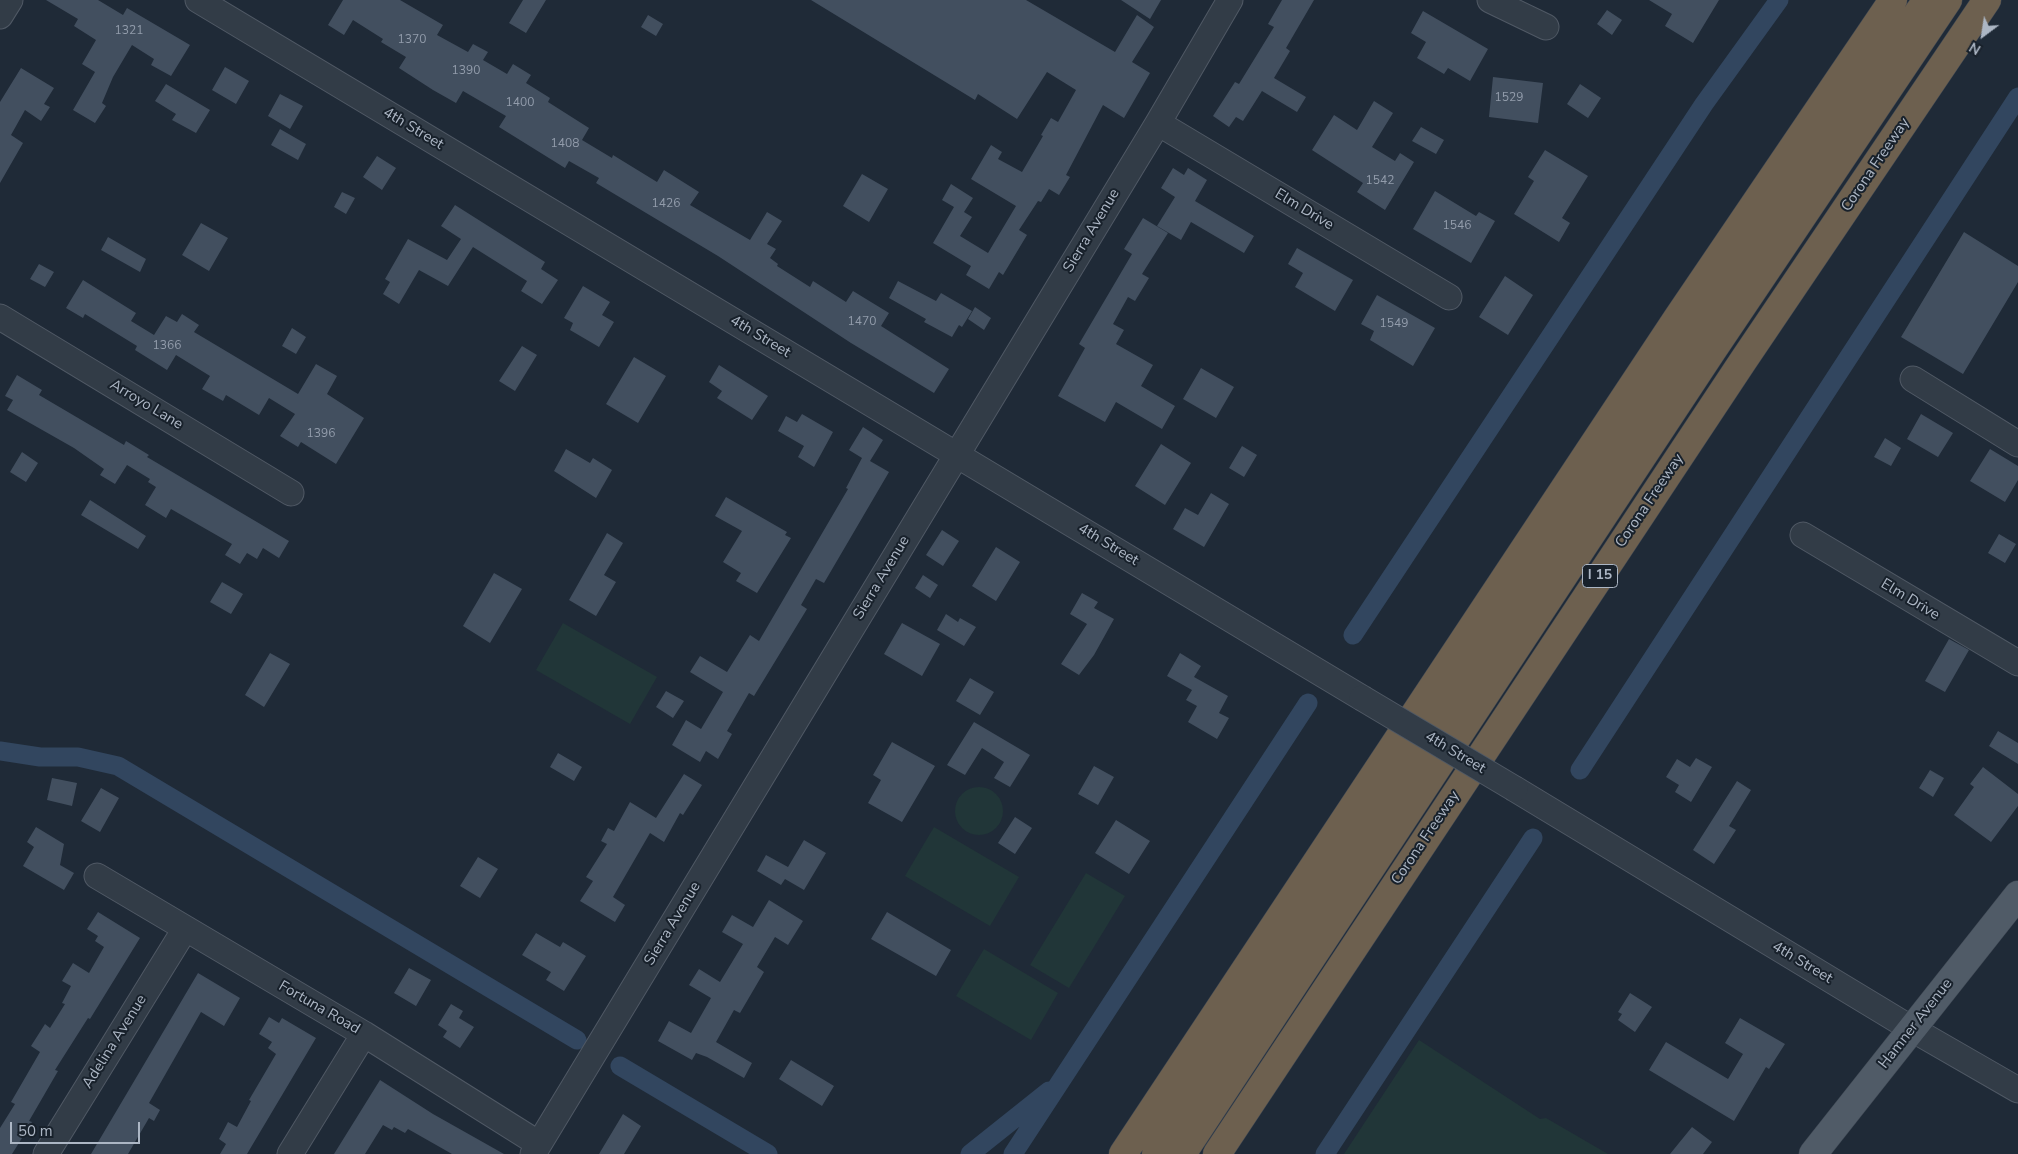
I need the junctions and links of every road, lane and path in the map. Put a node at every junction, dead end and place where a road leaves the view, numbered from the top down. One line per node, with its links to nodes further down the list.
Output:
1 (10, 0): 9 (street)
2 (198, 0): 16 (street, 4th Street)
3 (1230, 0): 11 (street, Sierra Avenue)
4 (1490, 0): 10 (street)
5 (1892, 0): 29 (highway)
6 (1927, 0): 30 (highway)
7 (1948, 0): 31 (highway)
8 (1982, 5): 32 (highway, Corona Freeway / I 15)
9 (0, 16)
10 (1546, 27)
11 (1158, 122): 12 (street, Elm Drive); 16 (street, Sierra Avenue)
12 (1449, 296)
13 (0, 317): 17 (street, Arroyo Lane)
14 (1913, 379): 15 (street)
15 (2018, 444)
16 (957, 455): 23 (street, 4th Street, bridge); 26 (street, Sierra Avenue)
17 (292, 493)
18 (1803, 535): 19 (street, Elm Drive)
19 (2018, 663)
20 (98, 876): 22 (street, Fortuna Road)
21 (2018, 894): 23 (main road, Hamner Avenue)
22 (185, 929): 24 (street, Fortuna Road); 27 (street, Adelina Avenue)
23 (1912, 1029): 25 (street, 4th Street); 33 (main road, Hamner Avenue)
24 (364, 1034): 26 (street, Fortuna Road); 28 (street)
25 (2018, 1090)
26 (536, 1149)
27 (46, 1154)
28 (290, 1154)
29 (1123, 1154)
30 (1156, 1154)
31 (1182, 1154)
32 (1216, 1154)
33 (1813, 1154)

